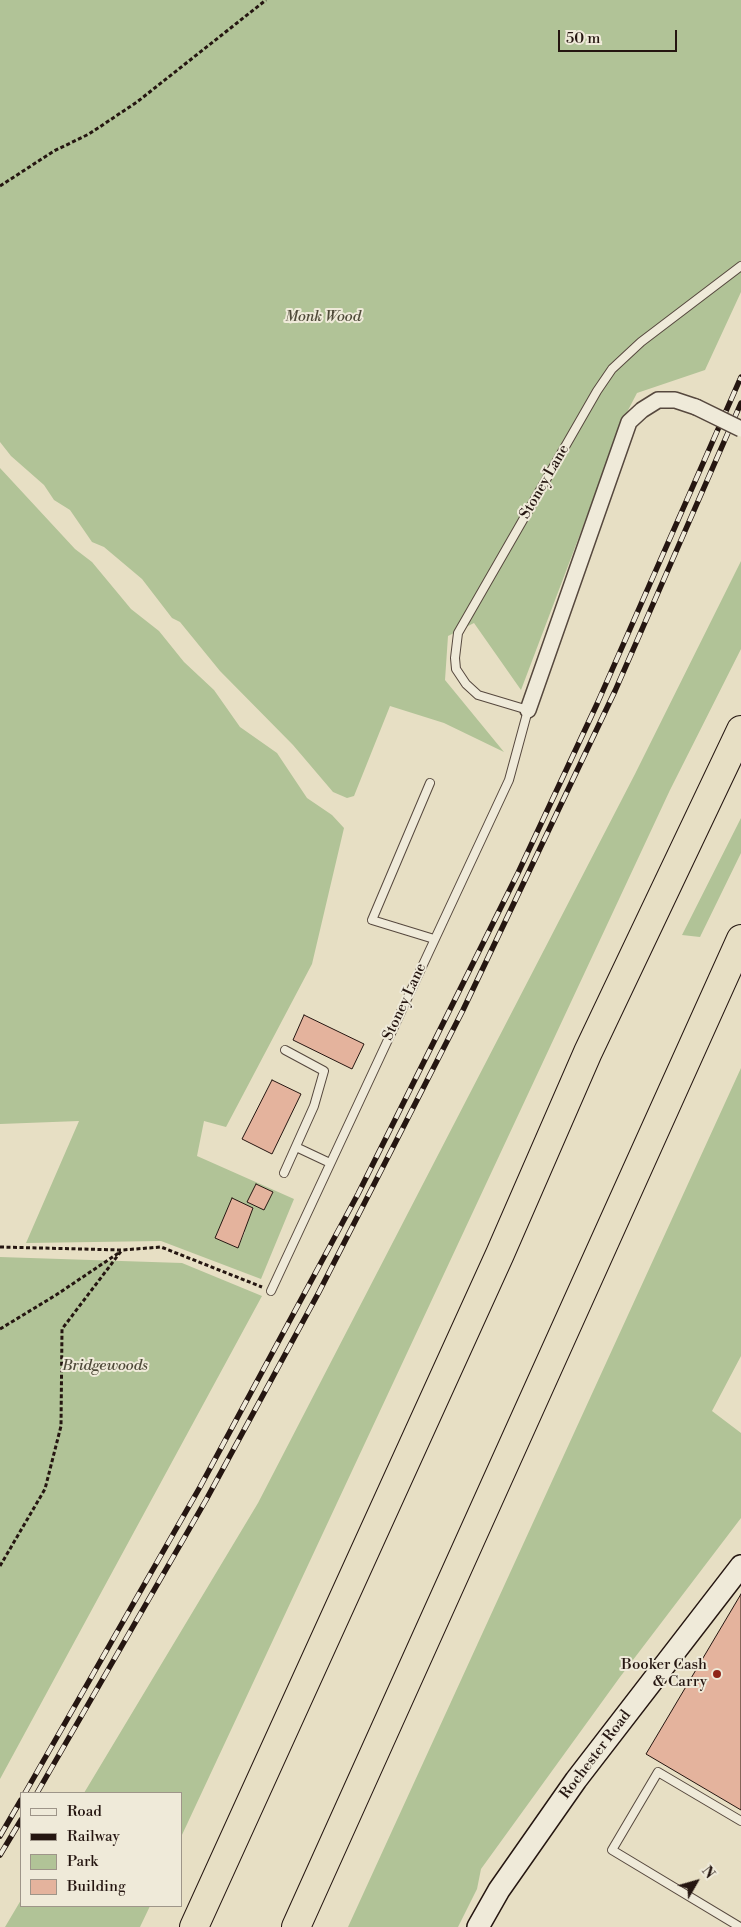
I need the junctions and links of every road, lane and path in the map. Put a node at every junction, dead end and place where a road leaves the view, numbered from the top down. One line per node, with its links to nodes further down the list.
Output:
1 (266, 0): 2 (path)
2 (0, 186)
3 (741, 266): 5 (lane, Stoney Lane)
4 (741, 429): 5 (street, Stoney Lane, bridge)
5 (528, 710): 8 (lane, Stoney Lane)
6 (741, 730): 21 (highway)
7 (430, 783): 8 (lane)
8 (434, 940): 12 (lane, Stoney Lane)
9 (741, 940): 22 (highway)
10 (285, 1050): 11 (lane)
11 (296, 1147): 12 (lane); 13 (lane)
12 (330, 1163): 16 (lane, Stoney Lane)
13 (284, 1173)
14 (0, 1247): 15 (path)
15 (122, 1250): 16 (path); 17 (path); 18 (path)
16 (271, 1291)
17 (0, 1329)
18 (0, 1566)
19 (741, 1566): 23 (main road, Rochester Road)
20 (741, 1821): 24 (lane)
21 (194, 1927)
22 (296, 1927)
23 (478, 1927)
24 (740, 1927)

